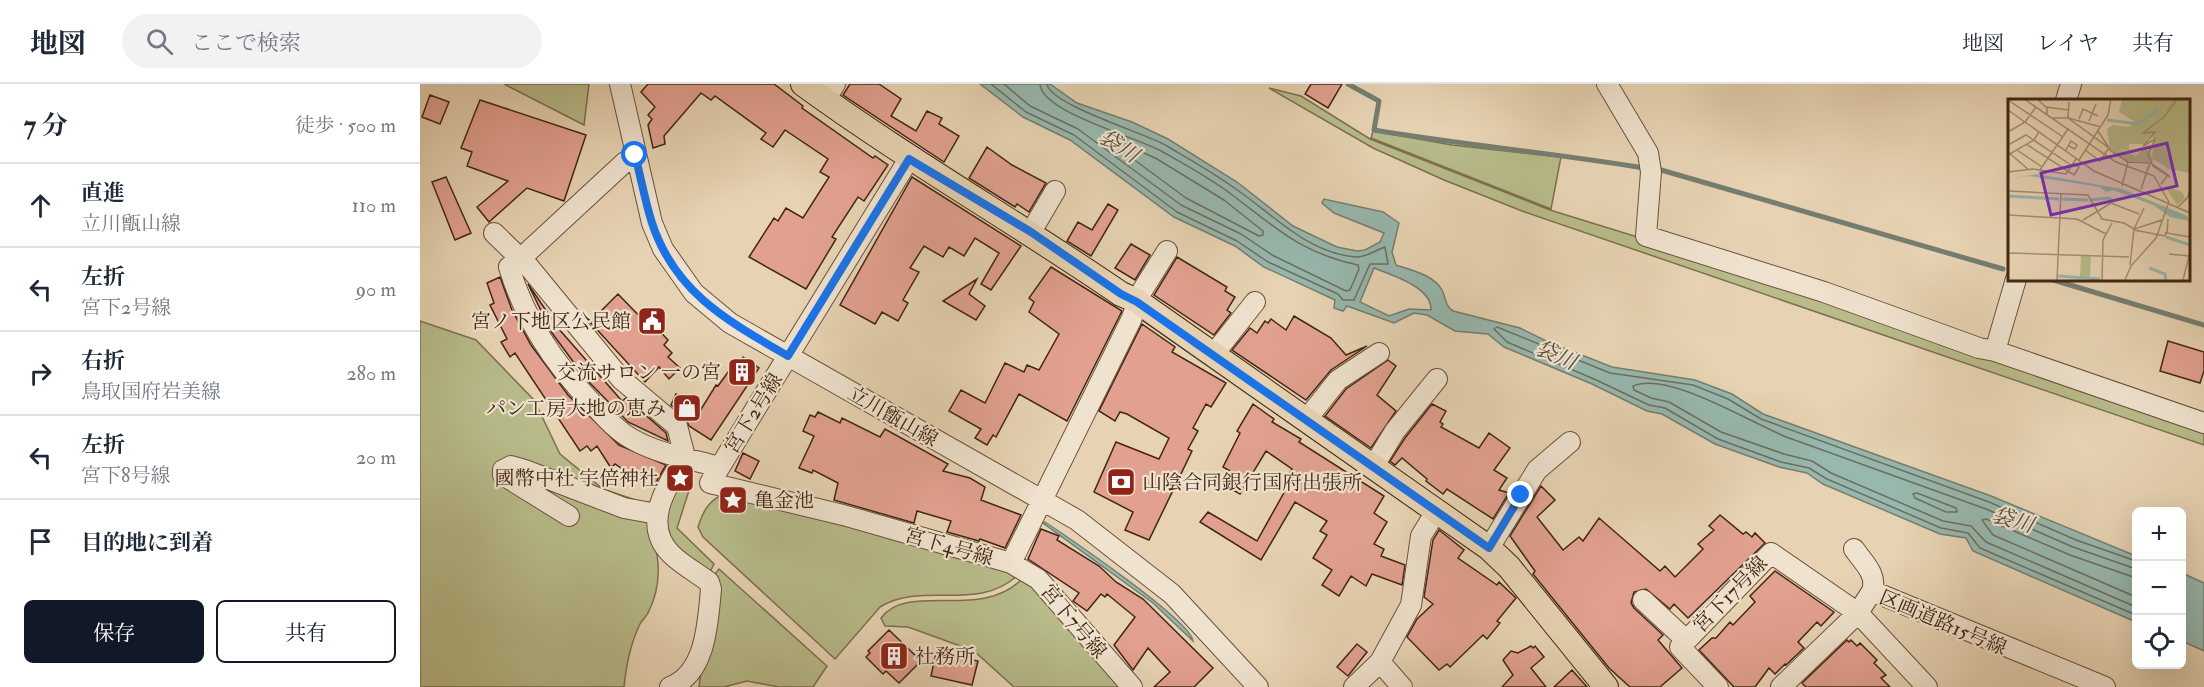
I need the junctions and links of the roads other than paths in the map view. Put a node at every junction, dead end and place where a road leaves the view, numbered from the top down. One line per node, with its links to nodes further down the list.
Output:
1 (620, 84): 20 (street, 立川甑山線)
2 (803, 84): 5 (main road)
3 (1606, 84): 17 (street)
4 (2071, 84): 6 (street)
5 (830, 92): 7 (main road)
6 (2066, 99)
7 (909, 159): 10 (main road); 20 (street, 宮下2号線)
8 (625, 162): 13 (street)
9 (1055, 191): 10 (street)
10 (1031, 232): 15 (main road)
11 (494, 233): 13 (street)
12 (1167, 251): 15 (street, 宮下4号線)
13 (520, 260): 25 (street); 25 (street, 宮下4号線)
14 (2016, 280): 17 (street)
15 (1137, 302): 19 (main road); 28 (street, 宮下4号線)
16 (1255, 302): 19 (street)
17 (1995, 351): 23 (street)
18 (1379, 353): 22 (street)
19 (1213, 355): 22 (main road)
20 (788, 356): 27 (street, 宮下2号線); 28 (street, 立川甑山線)
21 (1437, 379): 26 (street)
22 (1306, 420): 26 (main road)
23 (2204, 423)
24 (1570, 442): 32 (street)
25 (685, 457): 27 (street, 宮下4号線); 30 (street)
26 (1373, 467): 29 (main road)
27 (715, 475): 34 (street, 宮下4号線)
28 (1041, 500): 34 (street, 宮下4号線); 42 (street, 立川甑山線)
29 (1437, 510): 32 (main road); 39 (street)
30 (657, 514): 31 (street); 40 (street)
31 (569, 516)
32 (1489, 548): 45 (main road)
33 (1854, 549): 35 (street)
34 (1011, 563): 41 (street, 宮下7号線)
35 (1872, 591): 37 (street, 区画道路15号線); 49 (street, 区画道路15号線)
36 (1643, 600): 38 (street)
37 (1858, 613): 38 (street, 宮下17号線); 47 (street, 区画道路15号線); 48 (street)
38 (1686, 640): 46 (street, 宮下17号線)
39 (1380, 662): 43 (street); 44 (street)
40 (670, 687)
41 (1132, 687)
42 (1258, 687)
43 (1354, 687)
44 (1402, 687)
45 (1606, 687)
46 (1718, 687)
47 (1781, 687)
48 (1928, 687)
49 (2105, 687)

